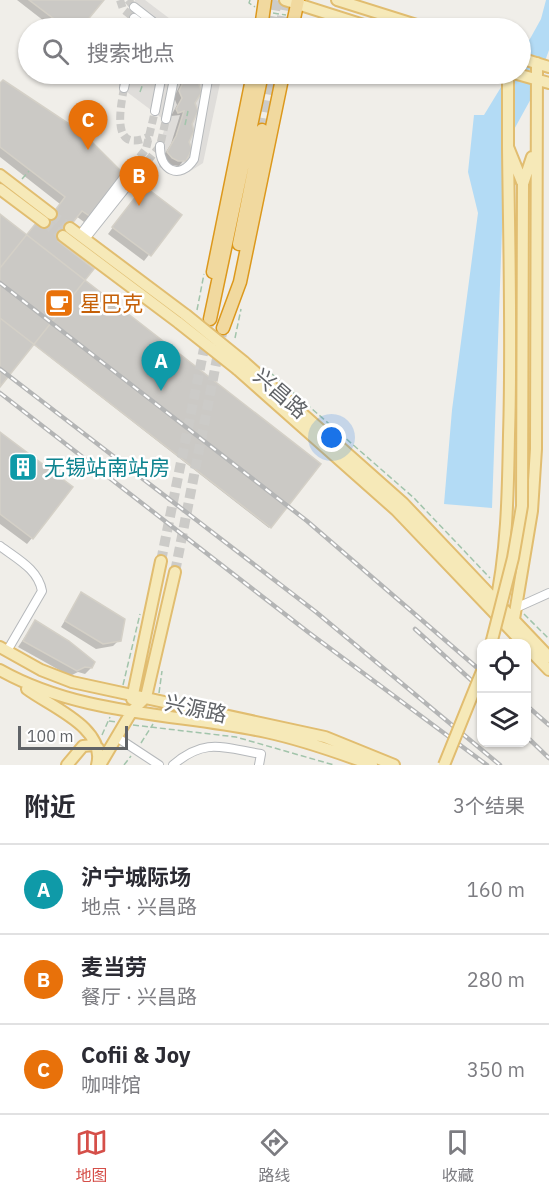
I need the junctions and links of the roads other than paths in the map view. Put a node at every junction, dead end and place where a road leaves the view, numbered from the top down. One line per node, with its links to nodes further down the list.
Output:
1 (337, 0): 7 (main road)
2 (293, 1): 5 (highway); 6 (main road)
3 (134, 7): 4 (street)
4 (148, 18)
5 (293, 18)
6 (344, 18)
7 (394, 18)
8 (531, 61): 9 (main road)
9 (537, 63): 10 (main road); 12 (main road)
10 (549, 67)
11 (531, 78): 12 (main road)
12 (537, 79): 13 (main road); 28 (main road)
13 (549, 83)
14 (125, 84): 22 (street)
15 (160, 84): 23 (street)
16 (173, 84): 24 (street)
17 (207, 84): 26 (street)
18 (250, 84): 19 (highway)
19 (260, 84)
20 (281, 84): 25 (highway)
21 (508, 84): 27 (main road)
22 (124, 88)
23 (155, 111)
24 (166, 119)
25 (262, 130)
26 (160, 146)
27 (508, 147): 31 (main road); 39 (main road)
28 (535, 147): 31 (main road); 40 (main road)
29 (0, 175): 32 (main road)
30 (129, 178): 33 (street)
31 (523, 184): 42 (main road, bridge)
32 (0, 189)
33 (82, 237): 34 (main road, 兴昌路); 34 (main road, 兴昌路)
34 (182, 319): 39 (main road, 兴昌路, bridge)
35 (0, 546): 44 (street)
36 (161, 561): 50 (main road)
37 (175, 572): 51 (main road)
38 (549, 593): 40 (street)
39 (495, 606): 41 (main road, 兴昌路)
40 (518, 607): 41 (main road)
41 (514, 626): 43 (main road, 兴昌路); 46 (main road, 兴昌路)
42 (492, 639)
43 (522, 639)
44 (3, 649): 50 (main road, 兴源路)
45 (531, 651): 47 (main road, 兴昌路)
46 (549, 657)
47 (549, 670)
48 (4, 672): 52 (main road, 兴源路); 54 (main road)
49 (477, 683): 62 (main road, bridge)
50 (126, 693): 51 (main road, 兴源路); 52 (main road)
51 (146, 697): 52 (main road); 61 (main road, 兴源路)
52 (132, 711): 53 (main road); 60 (main road, 兴源路)
53 (118, 738): 56 (main road); 57 (street)
54 (97, 747): 55 (main road); 56 (main road)
55 (67, 765)
56 (99, 765)
57 (159, 765)
58 (173, 765): 59 (street)
59 (259, 765)
60 (372, 765)
61 (394, 765)
62 (444, 765)

